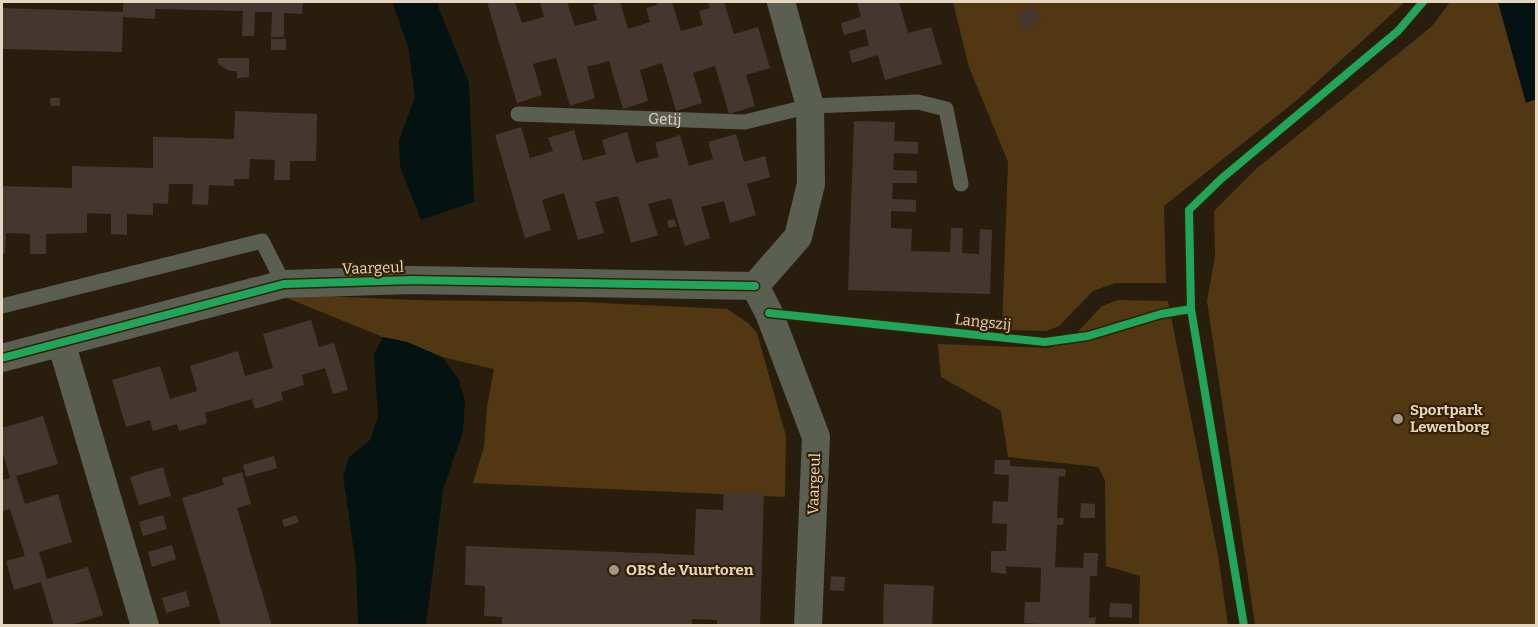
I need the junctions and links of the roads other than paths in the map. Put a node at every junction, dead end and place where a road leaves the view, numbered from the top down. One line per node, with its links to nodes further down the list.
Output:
1 (780, 2): 2 (street)
2 (810, 106): 3 (lane, Getij); 4 (lane, Getij); 6 (street)
3 (518, 114)
4 (961, 184)
5 (284, 284): 6 (street, Vaargeul); 7 (lane); 8 (street, Vaargeul)
6 (755, 286): 11 (street, Vaargeul)
7 (2, 306)
8 (61, 342): 9 (street, Vaargeul); 10 (street)
9 (2, 358)
10 (145, 626)
11 (808, 626)

